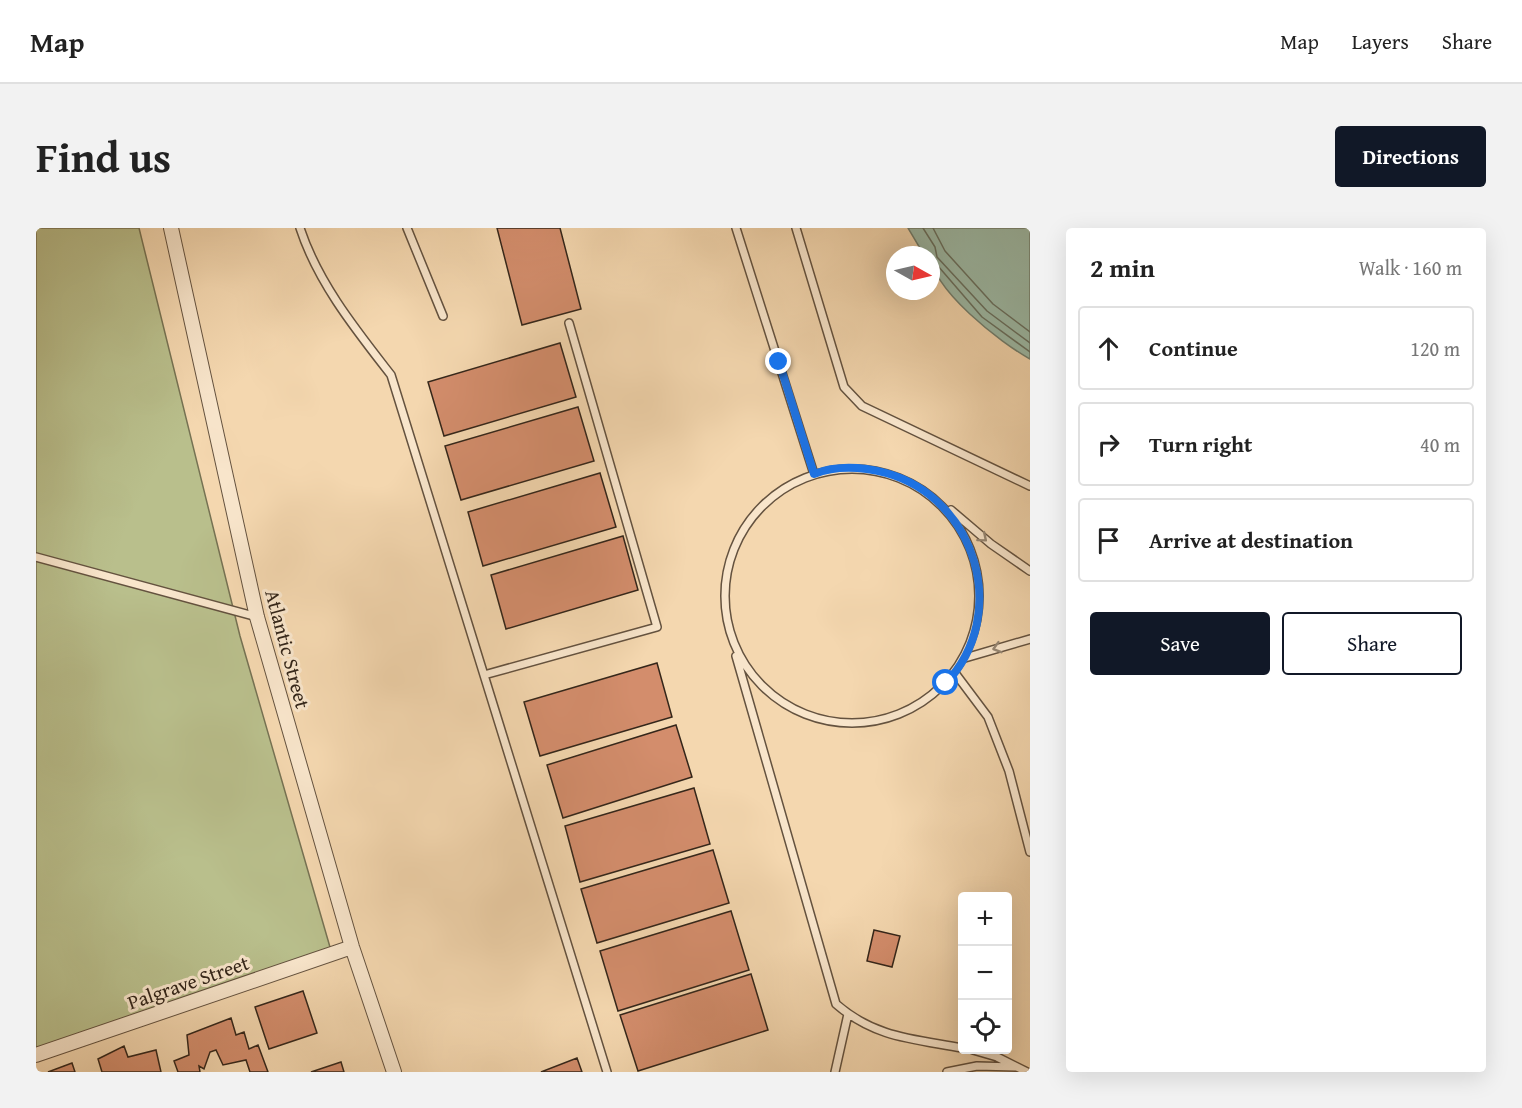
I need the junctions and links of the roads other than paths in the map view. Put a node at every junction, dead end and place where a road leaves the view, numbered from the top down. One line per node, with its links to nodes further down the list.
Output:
1 (171, 228): 13 (street, Atlantic Street)
2 (300, 228): 18 (lane)
3 (407, 228): 6 (lane)
4 (736, 228): 8 (lane)
5 (796, 228): 9 (lane)
6 (442, 316)
7 (569, 323): 18 (lane)
8 (814, 474): 10 (lane); 14 (lane)
9 (1030, 486)
10 (939, 501): 12 (lane, one-way to 12); 16 (lane)
11 (36, 557): 13 (lane)
12 (1030, 571)
13 (257, 617): 20 (street, Atlantic Street)
14 (727, 625): 17 (lane); 21 (lane)
15 (1030, 639): 16 (lane, one-way to 16)
16 (965, 658): 17 (lane)
17 (955, 673): 19 (lane)
18 (484, 675): 27 (lane)
19 (1030, 852)
20 (352, 947): 24 (street, Palgrave Street); 26 (street, Atlantic Street)
21 (848, 1014): 22 (lane); 28 (lane)
22 (958, 1047)
23 (987, 1054): 25 (lane)
24 (36, 1055)
25 (1016, 1067): 29 (lane); 30 (lane)
26 (394, 1072)
27 (607, 1072)
28 (835, 1072)
29 (947, 1072)
30 (1027, 1072)

